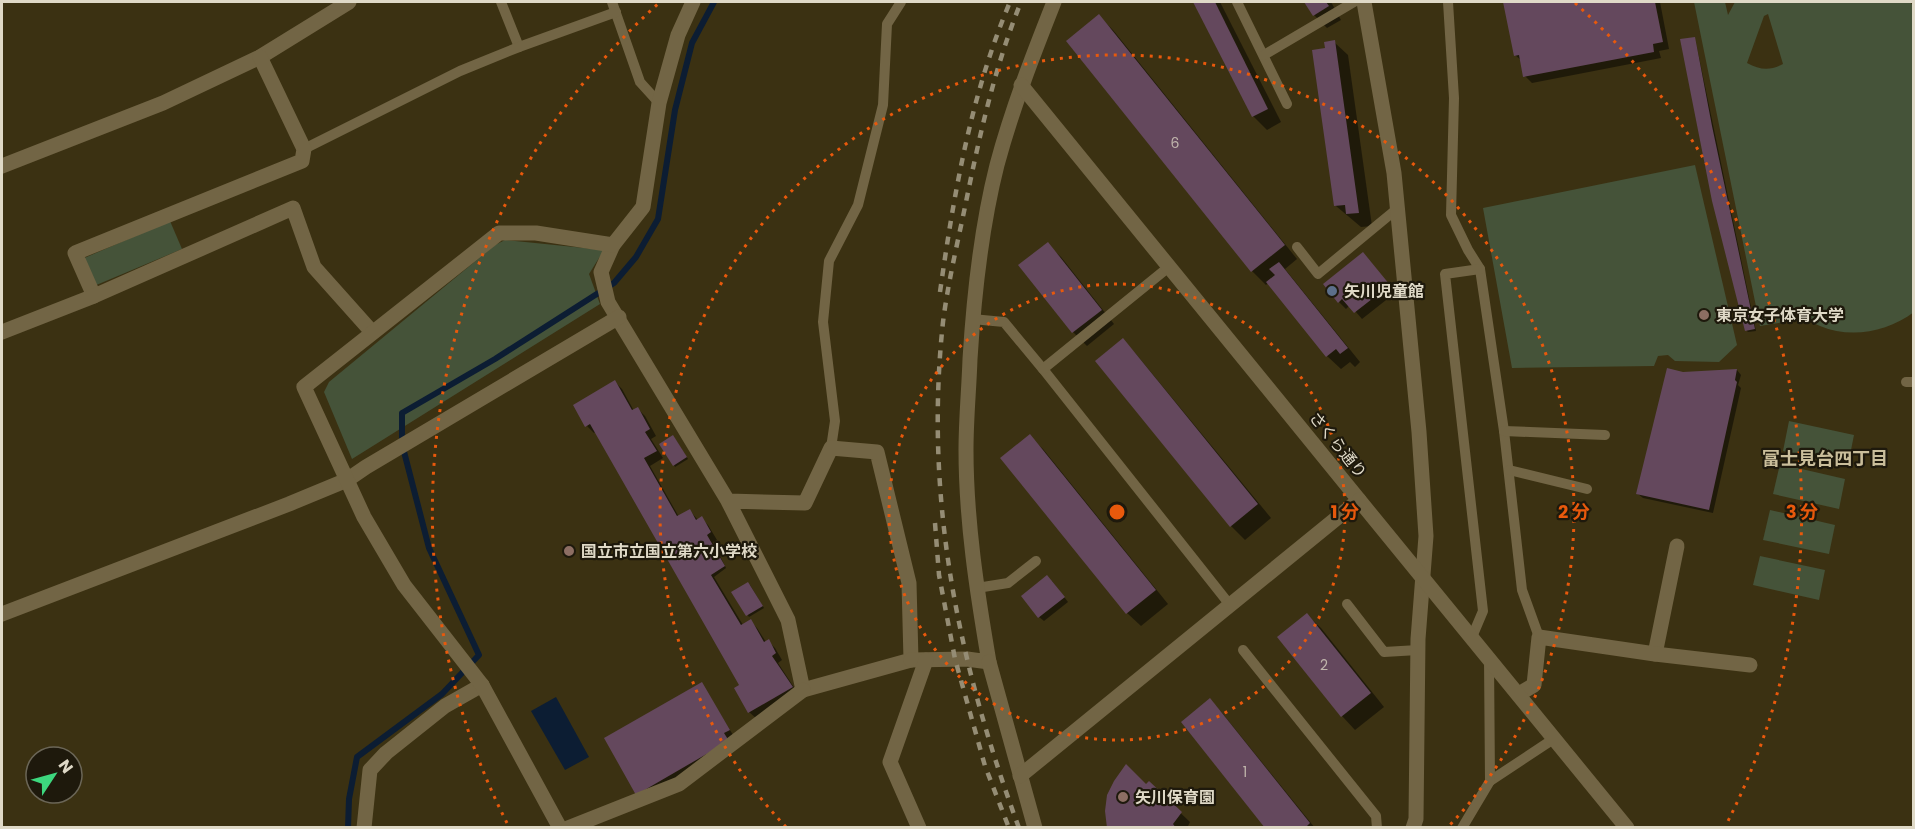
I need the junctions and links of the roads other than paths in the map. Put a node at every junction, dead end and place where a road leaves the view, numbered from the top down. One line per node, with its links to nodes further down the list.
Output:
1 (349, 2): 13 (street)
2 (501, 2): 11 (lane)
3 (612, 2): 10 (lane)
4 (693, 2): 15 (street)
5 (901, 2): 32 (lane)
6 (1054, 2): 14 (street)
7 (1238, 2): 12 (lane)
8 (1355, 2): 12 (lane); 19 (street)
9 (1448, 2): 23 (lane)
10 (616, 12): 11 (lane); 15 (lane)
11 (519, 47): 17 (lane)
12 (1264, 55): 16 (lane)
13 (260, 57): 17 (street); 18 (street)
14 (1021, 85): 22 (street, さくら通り); 26 (street)
15 (659, 104): 20 (street)
16 (1287, 104)
17 (304, 149): 24 (street)
18 (2, 166)
19 (1398, 208): 21 (lane); 40 (street)
20 (613, 245): 25 (street); 28 (street)
21 (1297, 247)
22 (1170, 266): 29 (lane); 36 (street, さくら通り)
23 (1480, 269): 30 (lane); 45 (lane)
24 (94, 296): 27 (street); 28 (street)
25 (619, 318): 34 (street); 37 (street)
26 (972, 319): 29 (lane); 41 (street)
27 (2, 332)
28 (372, 332): 34 (street)
29 (1043, 369): 43 (lane)
30 (1504, 431): 31 (lane); 33 (lane)
31 (1605, 435)
32 (831, 448): 37 (street); 51 (street)
33 (1509, 470): 35 (lane); 46 (lane)
34 (347, 480): 44 (street); 54 (street)
35 (1587, 489)
36 (1359, 500): 40 (street, さくら通り); 43 (street)
37 (728, 501): 55 (street)
38 (1677, 546): 49 (street)
39 (1036, 561): 41 (lane)
40 (1424, 579): 45 (street, さくら通り); 48 (street)
41 (976, 588): 52 (street)
42 (1347, 604): 48 (lane)
43 (1230, 605): 58 (street)
44 (2, 614)
45 (1472, 637): 50 (street, さくら通り)
46 (1539, 637): 49 (street); 56 (street)
47 (1243, 650): 65 (lane)
48 (1418, 650): 66 (street)
49 (1655, 654): 53 (street)
50 (1489, 659): 56 (street, さくら通り); 59 (lane)
51 (919, 660): 52 (street); 55 (street); 63 (street)
52 (989, 662): 58 (street)
53 (1750, 665)
54 (478, 679): 60 (street); 61 (street)
55 (803, 690): 62 (street)
56 (1519, 694): 57 (street, さくら通り)
57 (1555, 738): 59 (lane); 68 (street, さくら通り)
58 (1020, 776): 64 (street)
59 (1490, 782): 67 (lane)
60 (364, 828)
61 (560, 828)
62 (568, 828)
63 (919, 828)
64 (1035, 828)
65 (1377, 828)
66 (1413, 828)
67 (1462, 828)
68 (1627, 828)

